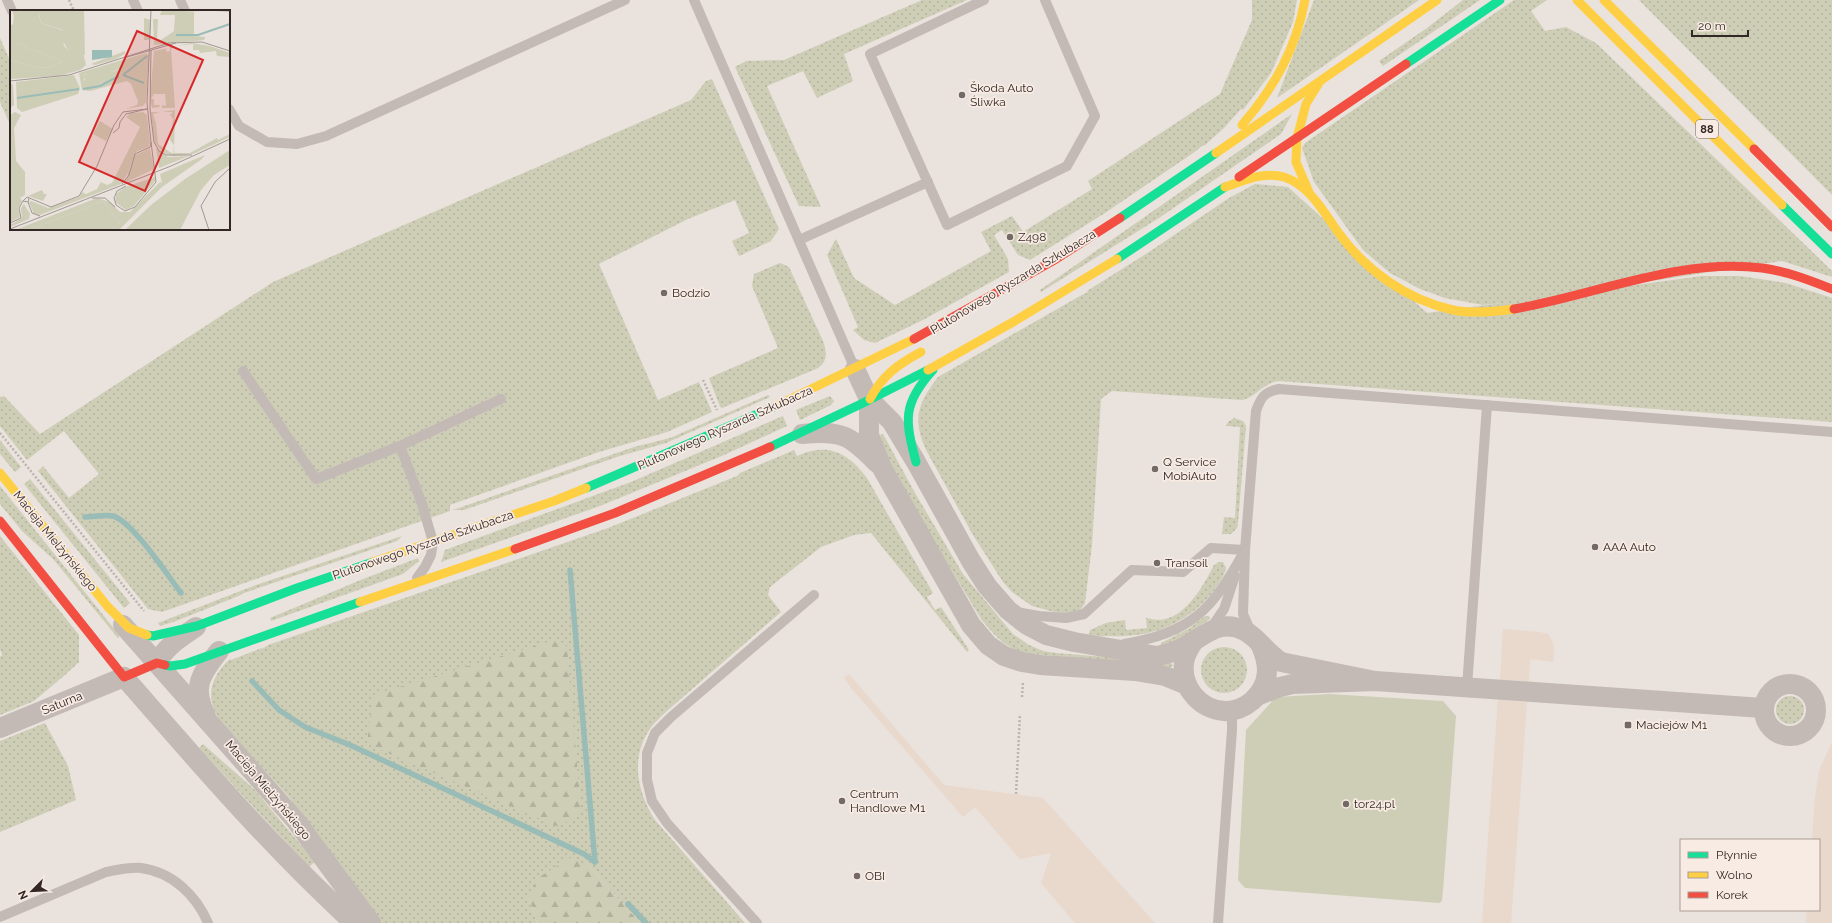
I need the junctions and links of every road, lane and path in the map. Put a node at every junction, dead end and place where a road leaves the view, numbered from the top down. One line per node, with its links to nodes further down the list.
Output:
1 (7, 0): 14 (lane)
2 (69, 0): 15 (path)
3 (133, 0): 16 (lane)
4 (180, 0): 17 (lane)
5 (625, 0): 19 (lane)
6 (694, 0): 29 (lane)
7 (984, 0): 22 (lane)
8 (1045, 0): 22 (lane)
9 (1305, 0): 21 (street)
10 (1437, 0): 18 (street)
11 (1500, 0): 20 (street)
12 (1604, 0): 24 (street, 88)
13 (1579, 2): 30 (street, 88)
14 (12, 10)
15 (74, 10)
16 (138, 10)
17 (185, 10)
18 (1321, 79): 20 (street); 21 (street)
19 (230, 111)
20 (1297, 138): 23 (street); 25 (street)
21 (1216, 153): 26 (street, Plutonowego Ryszarda Szkubacza)
22 (928, 182): 29 (lane)
23 (1225, 187): 25 (street); 34 (street)
24 (1796, 191): 27 (street); 28 (street, 88)
25 (1309, 192): 32 (street)
26 (1149, 199): 31 (street); 35 (street, Plutonowego Ryszarda Szkubacza)
27 (1832, 220)
28 (1832, 227)
29 (799, 240): 35 (lane)
30 (1832, 254)
31 (1052, 272)
32 (1832, 289)
33 (928, 348): 38 (street)
34 (939, 364): 38 (street); 46 (street)
35 (855, 369): 38 (street); 50 (street, Plutonowego Ryszarda Szkubacza)
36 (243, 371): 45 (lane)
37 (703, 380): 41 (path)
38 (869, 399): 44 (street); 46 (street); 47 (street)
39 (501, 400): 45 (lane)
40 (1487, 405): 42 (lane); 51 (lane); 67 (lane)
41 (719, 413)
42 (1832, 432)
43 (0, 433): 56 (path)
44 (800, 434): 47 (street); 52 (street)
45 (400, 446): 50 (lane)
46 (916, 462): 55 (street)
47 (882, 468): 66 (street)
48 (0, 473): 54 (street, Macieja Mielżyńskiego)
49 (0, 521): 63 (street)
50 (433, 542): 52 (lane); 57 (street, Plutonowego Ryszarda Szkubacza)
51 (1245, 550): 55 (lane); 58 (lane); 59 (lane); 60 (lane)
52 (408, 586): 61 (street)
53 (814, 595): 81 (lane)
54 (108, 607): 57 (street, Plutonowego Ryszarda Szkubacza); 62 (street, Macieja Mielżyńskiego)
55 (1008, 610): 60 (street)
56 (145, 613)
57 (197, 626): 62 (street, Plutonowego Ryszarda Szkubacza)
58 (1202, 635): 59 (street); 60 (street); 66 (street)
59 (1257, 642): 64 (street); 68 (street)
60 (1104, 647)
61 (219, 651): 62 (street); 75 (street)
62 (157, 663): 63 (street); 75 (street, Macieja Mielżyńskiego)
63 (124, 677): 74 (street, Saturna); 78 (street)
64 (1375, 681): 67 (street); 68 (street)
65 (1023, 682): 69 (path)
66 (1187, 685): 71 (street)
67 (1467, 687): 70 (street)
68 (1257, 696): 71 (street)
69 (1022, 697)
70 (1763, 708): 72 (street); 72 (street)
71 (1232, 710): 82 (lane)
72 (1824, 712)
73 (1020, 714): 76 (path)
74 (0, 728)
75 (218, 732): 80 (street, Macieja Mielżyńskiego)
76 (1016, 794)
77 (0, 917): 79 (lane)
78 (348, 922)
79 (208, 923)
80 (371, 923)
81 (757, 923)
82 (1218, 923)

